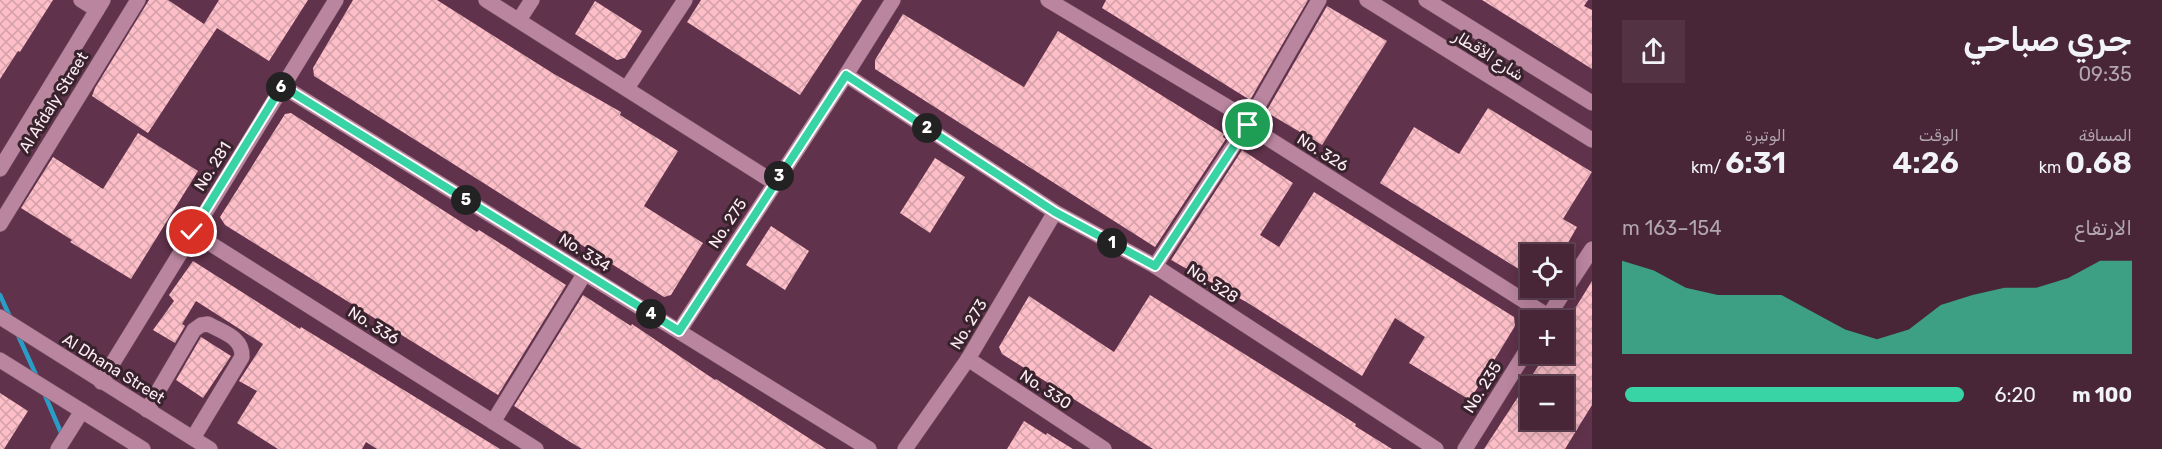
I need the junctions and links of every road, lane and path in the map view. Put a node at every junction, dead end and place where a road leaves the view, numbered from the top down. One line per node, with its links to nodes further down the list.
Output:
1 (81, 0): 12 (street)
2 (138, 0): 23 (street, Al Afdaly Street)
3 (336, 0): 15 (street, No. 281)
4 (486, 0): 13 (street)
5 (532, 0): 13 (street)
6 (685, 0): 16 (street)
7 (893, 0): 14 (street, No. 275)
8 (1048, 0): 18 (street, No. 326)
9 (1319, 0): 18 (street)
10 (1367, 0): 19 (street, شارع الأقطار)
11 (1426, 0): 17 (street, شارع الأقطار)
12 (100, 5): 20 (street, Al Afdaly Street)
13 (519, 20): 16 (street)
14 (846, 75): 21 (street, No. 275); 22 (street, No. 328)
15 (282, 86): 24 (street, No. 281); 27 (street, No. 334)
16 (627, 88): 21 (street)
17 (1592, 103)
18 (1248, 125): 26 (street); 28 (street, No. 326)
19 (1592, 140)
20 (0, 169)
21 (775, 183): 31 (street, No. 275)
22 (1055, 212): 26 (street, No. 328); 32 (street, No. 273)
23 (0, 224)
24 (192, 232): 35 (street, No. 281); 38 (street, No. 336)
25 (1592, 249): 29 (street)
26 (1155, 266): 47 (street, No. 328)
27 (585, 273): 31 (street, No. 334); 38 (street)
28 (1532, 310)
29 (1552, 310)
30 (0, 316): 35 (street, Al Dhana Street)
31 (679, 331): 44 (street, No. 334)
32 (968, 359): 45 (street, No. 273); 46 (street, No. 330)
33 (0, 360): 37 (street)
34 (1520, 361): 48 (street, No. 235)
35 (102, 382): 36 (street, Al Dhana Street)
36 (147, 410): 39 (street, Al Dhana Street); 39 (street)
37 (82, 411): 40 (street); 41 (street)
38 (493, 422): 43 (street, No. 336)
39 (193, 438): 42 (street, Al Dhana Street)
40 (58, 449)
41 (143, 449)
42 (210, 449)
43 (536, 449)
44 (869, 449)
45 (905, 449)
46 (1104, 449)
47 (1436, 449)
48 (1465, 449)

